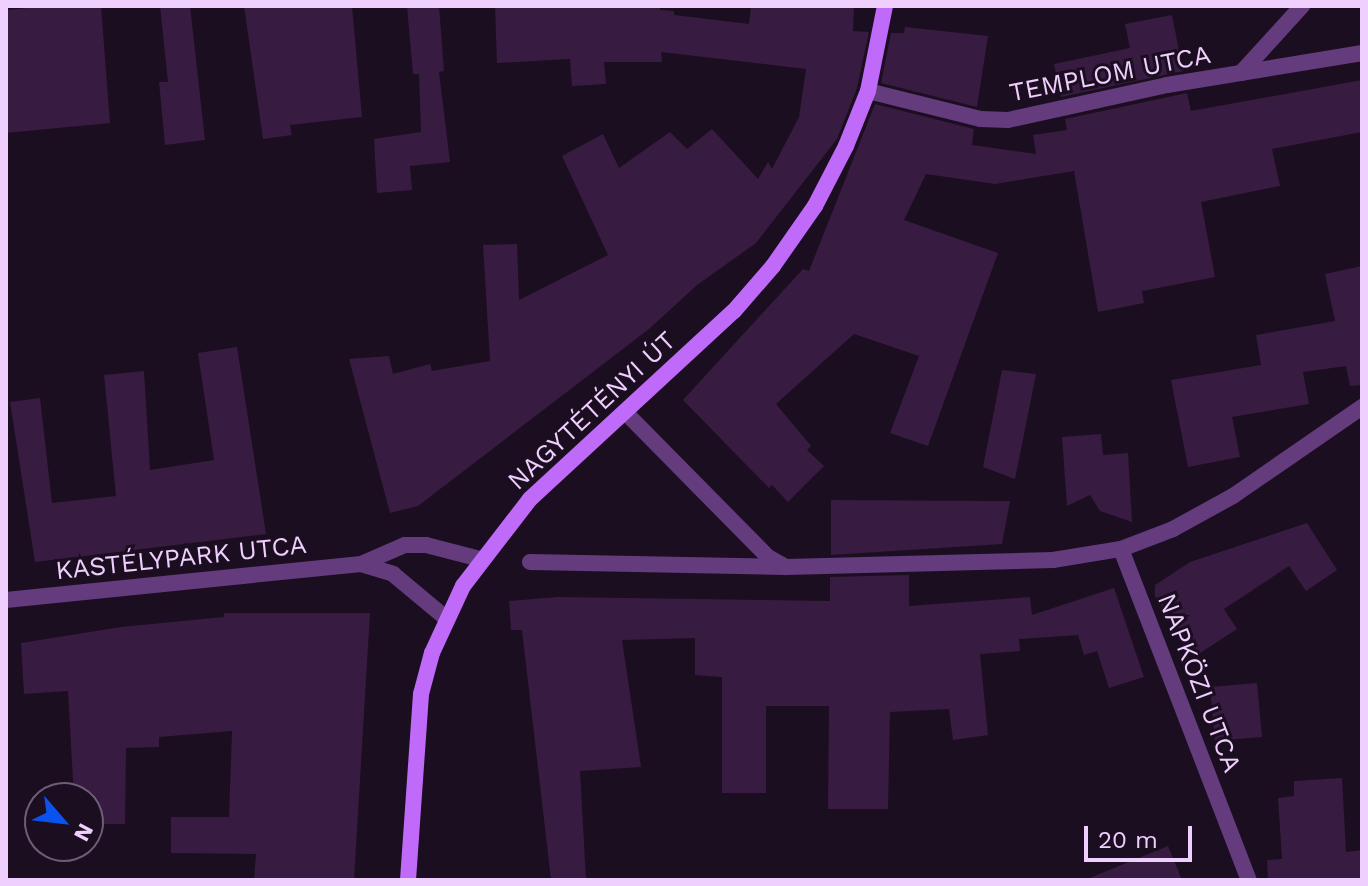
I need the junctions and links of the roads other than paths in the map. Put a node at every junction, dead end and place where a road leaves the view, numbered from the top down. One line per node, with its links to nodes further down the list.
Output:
1 (885, 6): 5 (main road, NAGYTÉTÉNYI ÚT)
2 (1302, 6): 4 (street)
3 (1362, 53): 4 (street, TEMPLOM UTCA)
4 (1241, 73): 5 (street, TEMPLOM UTCA)
5 (868, 91): 7 (main road, NAGYTÉTÉNYI ÚT)
6 (1362, 407): 8 (street)
7 (625, 412): 9 (main road, NAGYTÉTÉNYI ÚT); 12 (street)
8 (1121, 549): 12 (street); 16 (street, NAPKÖZI UTCA)
9 (480, 559): 11 (street, KASTÉLYPARK UTCA); 14 (main road, NAGYTÉTÉNYI ÚT)
10 (530, 562): 12 (street)
11 (361, 564): 13 (street, KASTÉLYPARK UTCA); 14 (street, KASTÉLYPARK UTCA)
12 (786, 567)
13 (6, 600)
14 (447, 619): 15 (main road, NAGYTÉTÉNYI ÚT)
15 (408, 880)
16 (1249, 880)

